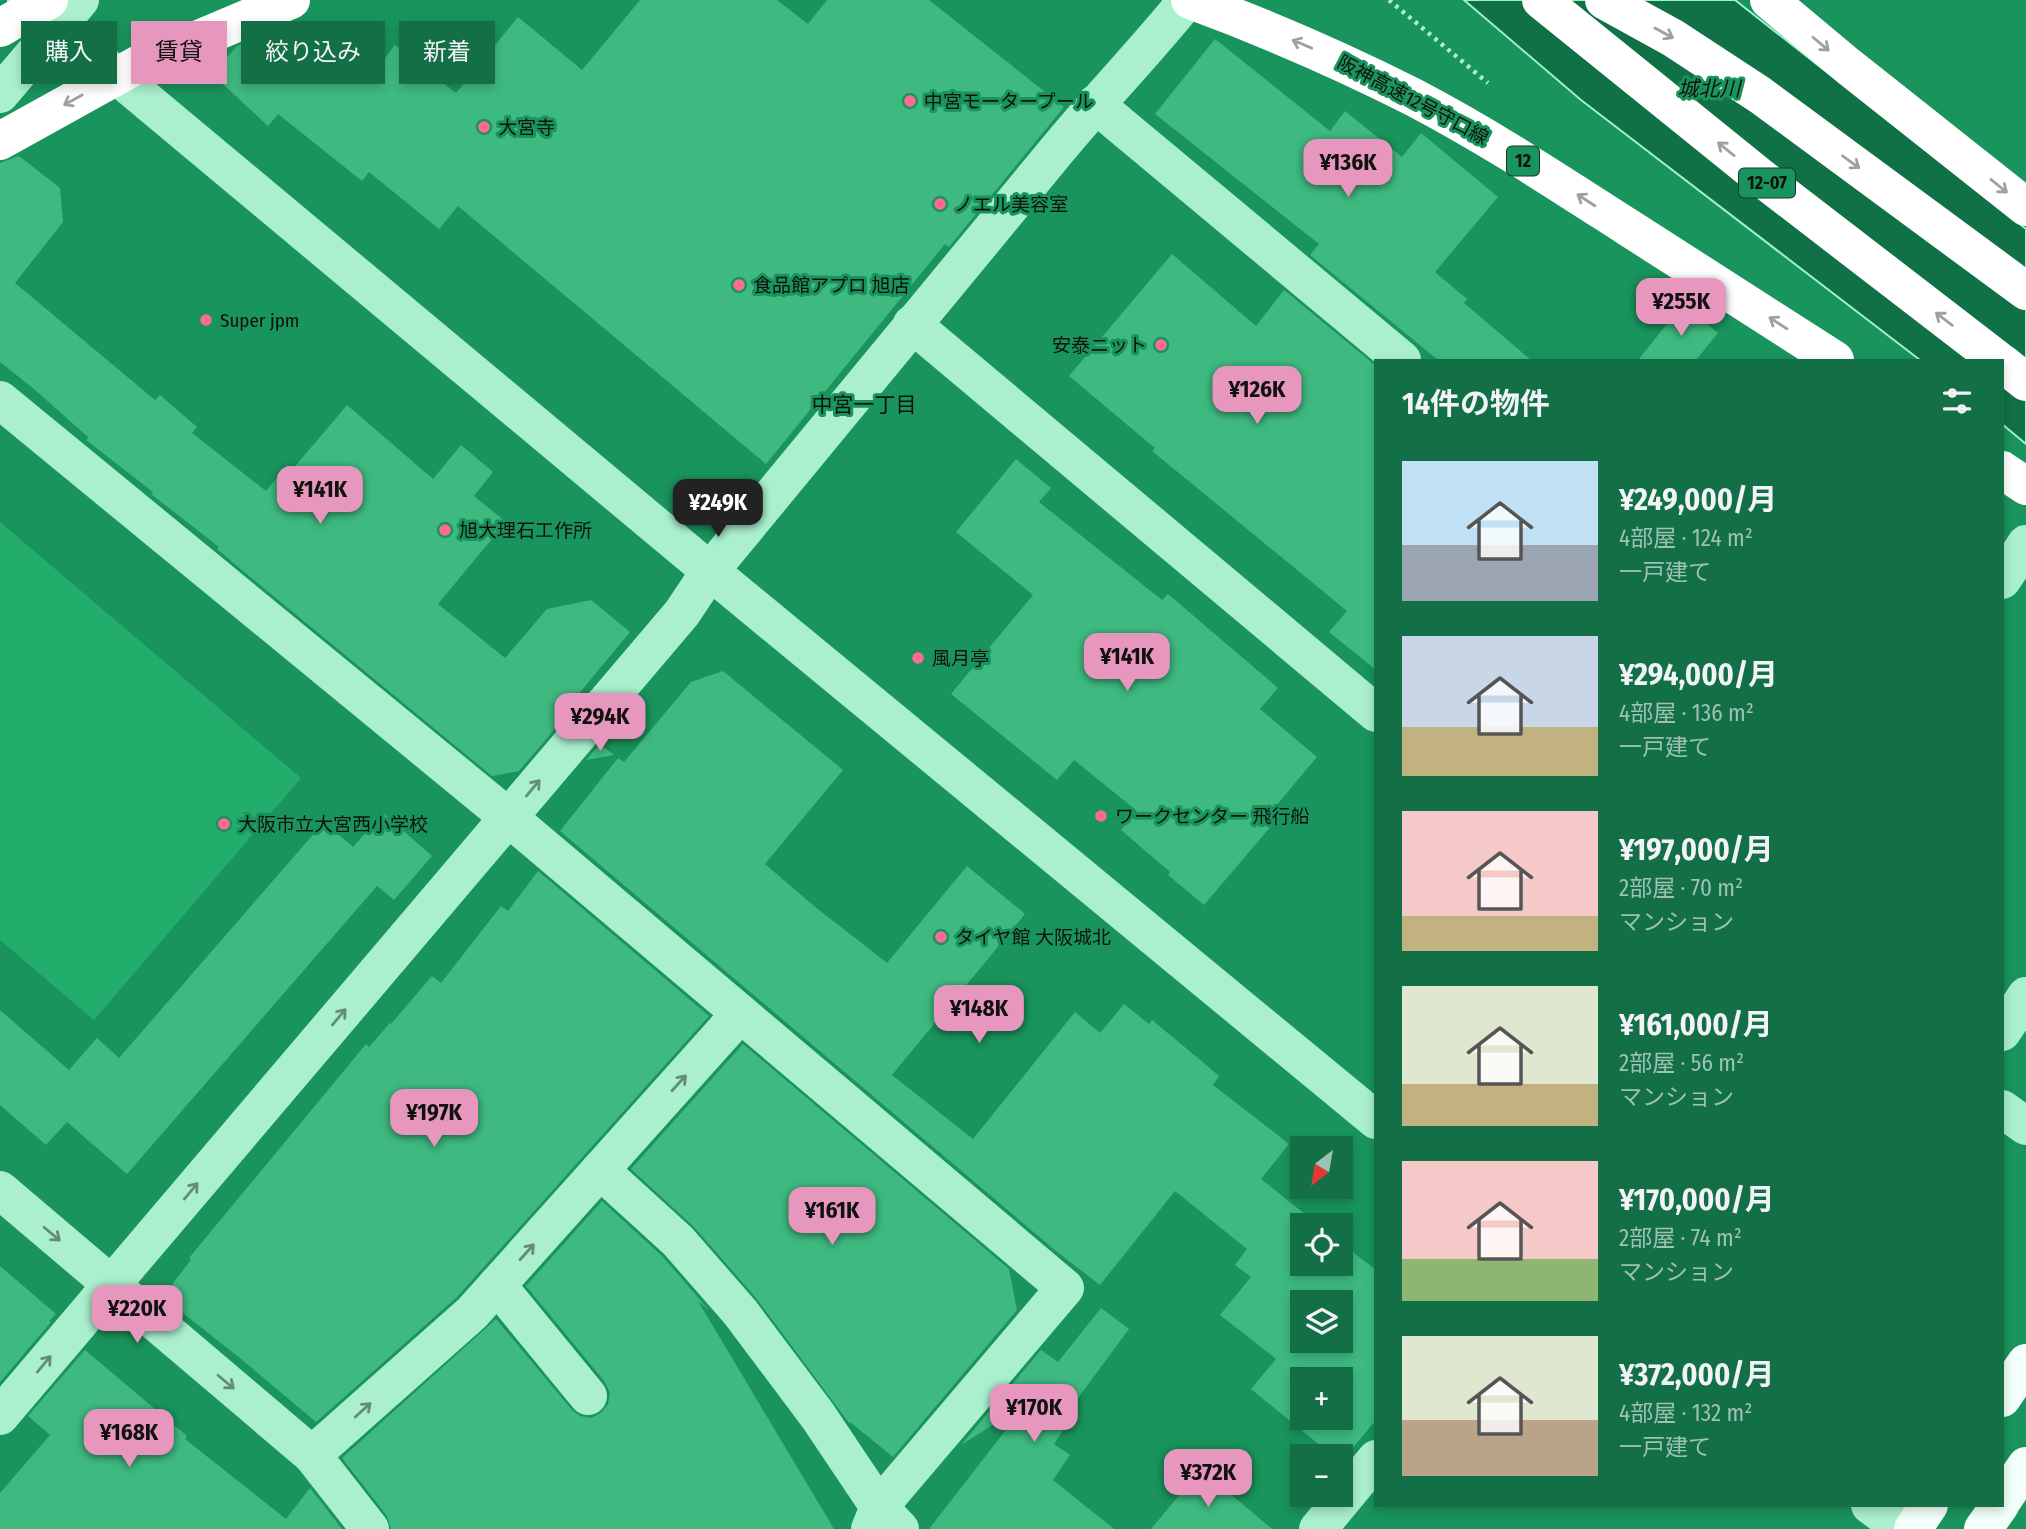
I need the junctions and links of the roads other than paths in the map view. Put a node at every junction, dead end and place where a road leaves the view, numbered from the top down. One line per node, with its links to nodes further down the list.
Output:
1 (26, 0): 7 (street)
2 (290, 0): 11 (highway, one-way to 11, bridge)
3 (1188, 0): 10 (street); 16 (highway, 阪神高速12号守口線 / 12, one-way to 3, bridge)
4 (1541, 0): 17 (highway, 12-07, one-way to 4)
5 (1604, 0): 13 (highway, one-way to 13)
6 (1769, 0): 12 (highway, one-way to 12)
7 (62, 9): 8 (highway, bridge); 9 (street); 24 (street)
8 (0, 27)
9 (0, 94)
10 (1095, 104): 14 (street); 15 (street)
11 (0, 141)
12 (2026, 207)
13 (2026, 291)
14 (912, 324): 24 (street); 26 (street)
15 (1401, 359)
16 (1833, 359)
17 (1996, 359)
18 (2004, 365): 19 (highway, 12-07)
19 (2026, 382)
20 (0, 400): 27 (street)
21 (2004, 471): 22 (highway)
22 (2026, 486)
23 (2026, 544): 25 (street)
24 (710, 571): 27 (street, one-way to 24); 32 (street)
25 (2004, 577)
26 (1374, 711)
27 (508, 817): 29 (street); 36 (street, one-way to 27)
28 (2026, 996): 30 (street)
29 (740, 1014): 34 (street, one-way to 29); 49 (street)
30 (2004, 1029)
31 (2004, 1110): 33 (street)
32 (1374, 1118)
33 (2026, 1126)
34 (600, 1170): 37 (street, one-way to 34); 49 (street)
35 (0, 1190): 36 (street, one-way to 36)
36 (111, 1285): 41 (street, one-way to 36); 42 (street, one-way to 42)
37 (497, 1285): 40 (street); 42 (street, one-way to 37)
38 (2026, 1363): 39 (main road)
39 (2004, 1395)
40 (588, 1396)
41 (0, 1416)
42 (312, 1455): 50 (street)
43 (1374, 1460): 51 (street)
44 (2026, 1466): 45 (main road)
45 (2004, 1499)
46 (1873, 1507): 52 (street)
47 (1928, 1507): 53 (main road)
48 (1998, 1507): 54 (main road)
49 (883, 1522)
50 (370, 1529)
51 (1318, 1529)
52 (1902, 1529)
53 (1913, 1529)
54 (1983, 1529)

